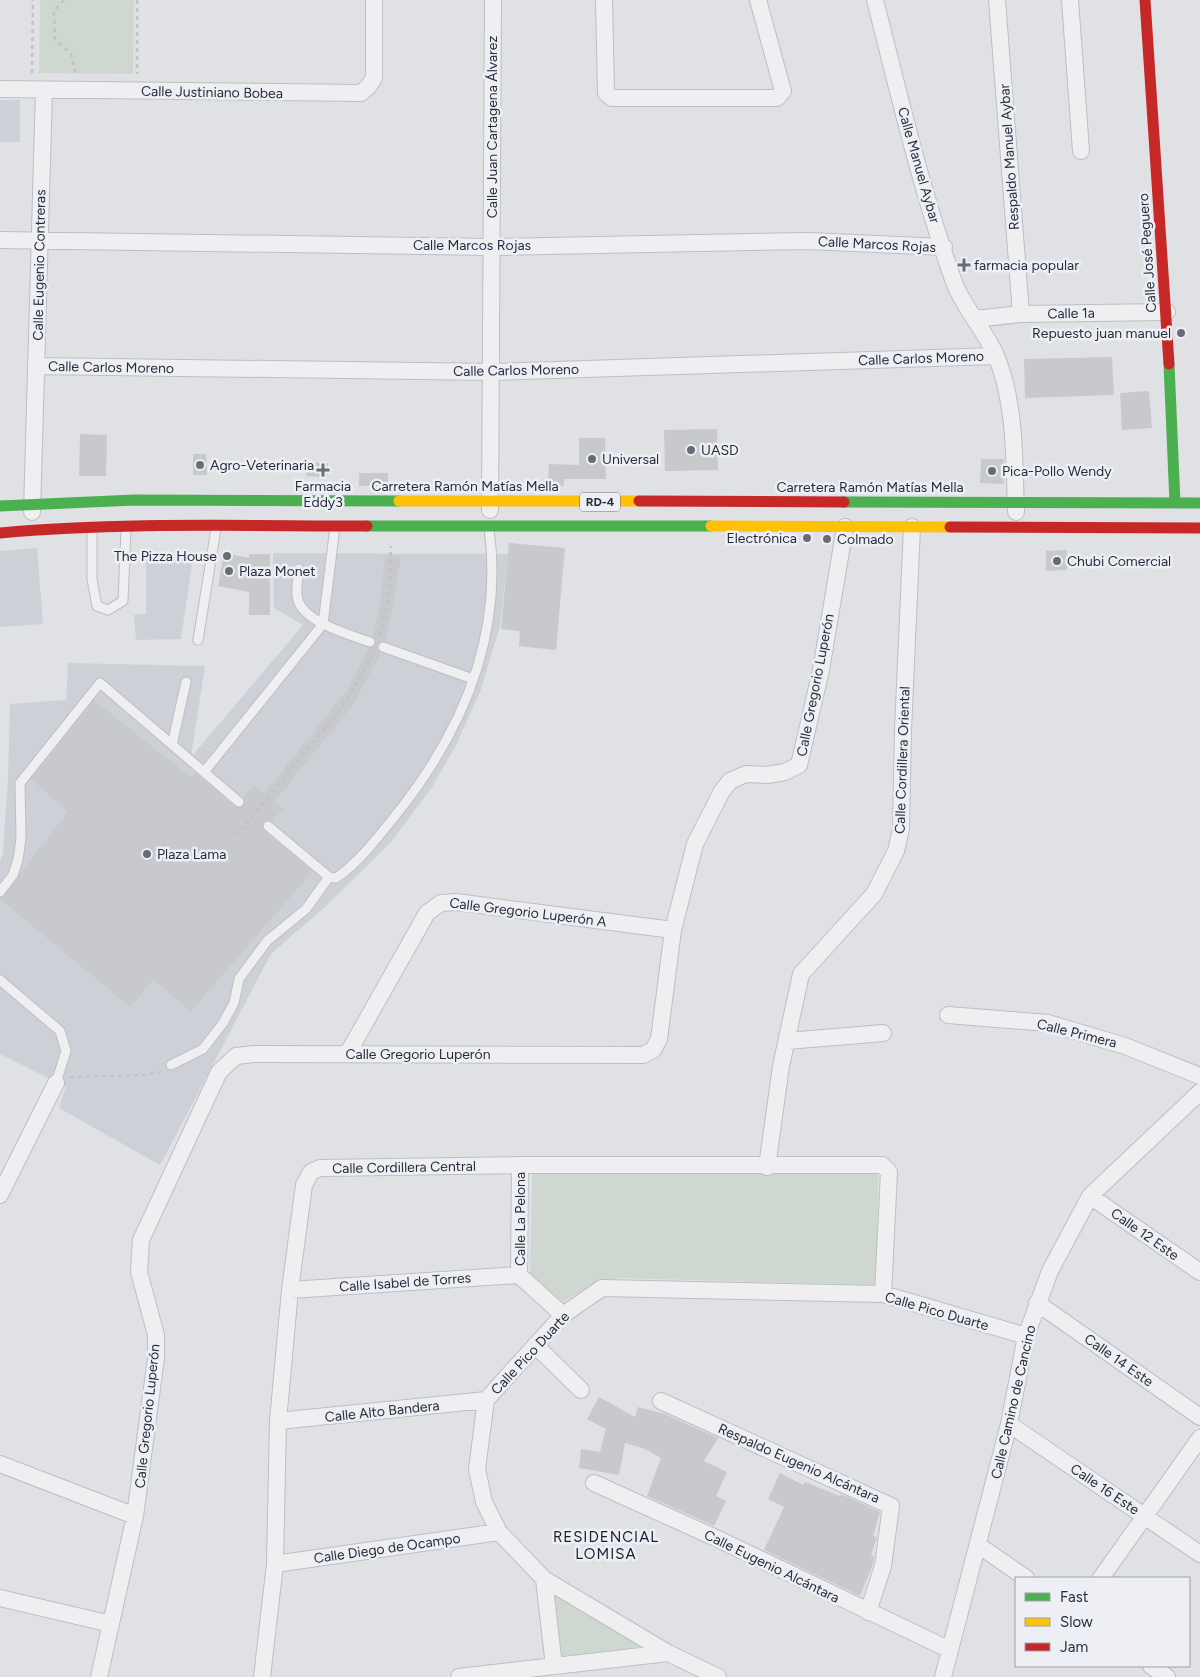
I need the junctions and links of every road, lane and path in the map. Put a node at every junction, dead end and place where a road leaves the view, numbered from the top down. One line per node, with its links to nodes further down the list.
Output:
1 (33, 0): 13 (path)
2 (64, 0): 14 (path)
3 (137, 0): 15 (path)
4 (374, 0): 15 (street, Calle Justiniano Bobea)
5 (493, 0): 19 (street, Calle Juan Cartagena Álvarez)
6 (604, 0): 7 (street)
7 (758, 0)
8 (875, 0): 20 (street, Calle Manuel Aybar)
9 (997, 0): 22 (street, Respaldo Manuel Aybar)
10 (1070, 0): 16 (street)
11 (1145, 0): 21 (main road, Calle José Peguero)
12 (0, 88): 13 (street, Calle Justiniano Bobea)
13 (38, 90): 14 (street, Calle Justiniano Bobea); 18 (street, Calle Eugenio Contreras)
14 (78, 90): 15 (street, Calle Justiniano Bobea)
15 (138, 91)
16 (1081, 151)
17 (0, 240): 18 (street, Calle Marcos Rojas)
18 (39, 240): 19 (street, Calle Marcos Rojas); 25 (street, Calle Eugenio Contreras)
19 (491, 247): 20 (street, Calle Marcos Rojas); 26 (street, Calle Juan Cartagena Álvarez)
20 (944, 247): 23 (street, Calle Manuel Aybar)
21 (1167, 312): 22 (street, Calle 1a); 31 (main road, Calle José Peguero)
22 (1021, 314): 23 (street, Calle 1a)
23 (975, 319): 24 (street, Calle Manuel Aybar)
24 (996, 356): 26 (street, Calle Carlos Moreno); 29 (street, Calle Manuel Aybar)
25 (37, 366): 26 (street, Calle Carlos Moreno); 28 (street, Calle Eugenio Contreras)
26 (492, 372): 27 (street, Calle Juan Cartagena Álvarez)
27 (490, 501): 28 (main road, Carretera Ramón Matías Mella / RD-4); 29 (main road, Carretera Ramón Matías Mella / RD-4); 34 (street, Calle Juan Cartagena Álvarez)
28 (31, 503): 32 (main road, Carretera Ramón Matías Mella / RD-4); 43 (street, Calle Eugenio Contreras)
29 (1015, 503): 31 (main road, Carretera Ramón Matías Mella / RD-4); 37 (street, Calle Manuel Aybar)
30 (1200, 503): 31 (main road, Carretera Ramón Matías Mella / RD-4)
31 (1175, 504)
32 (0, 506)
33 (392, 525): 34 (main road, RD-4); 36 (main road, RD-4); 47 (path)
34 (489, 525): 38 (main road, RD-4); 52 (lane)
35 (216, 526): 36 (main road, RD-4); 41 (main road, RD-4); 48 (lane)
36 (335, 526): 46 (lane)
37 (1016, 526): 39 (main road, RD-4); 42 (main road, RD-4)
38 (845, 527): 39 (main road, RD-4); 61 (street, Calle Gregorio Luperón)
39 (912, 527): 65 (street, Calle Cordillera Oriental)
40 (92, 528): 41 (main road, RD-4); 41 (lane); 43 (main road, RD-4)
41 (126, 528)
42 (1200, 528)
43 (33, 530): 44 (main road, RD-4)
44 (0, 533)
45 (299, 569): 46 (lane)
46 (323, 624): 49 (lane); 55 (lane)
47 (379, 636)
48 (198, 640)
49 (370, 642)
50 (383, 646): 52 (lane)
51 (374, 651): 58 (path)
52 (473, 679): 59 (lane)
53 (186, 682): 54 (lane)
54 (172, 744): 55 (lane); 60 (lane)
55 (204, 772): 56 (lane)
56 (239, 802)
57 (268, 826): 59 (lane)
58 (236, 836)
59 (329, 877): 67 (lane)
60 (0, 892)
61 (673, 930): 66 (street, Calle Gregorio Luperón A); 66 (street, Calle Gregorio Luperón)
62 (0, 980): 69 (lane)
63 (948, 1015): 68 (street, Calle Primera)
64 (883, 1033): 65 (street)
65 (787, 1041): 72 (street, Calle Cordillera Oriental)
66 (348, 1054): 92 (street, Calle Gregorio Luperón)
67 (171, 1065): 69 (path)
68 (1200, 1076)
69 (57, 1080): 73 (street)
70 (1200, 1092): 74 (street, Calle Camino de Cancino)
71 (520, 1165): 72 (street, Calle Cordillera Central); 76 (street, Calle La Pelona); 77 (street, Calle Cordillera Central)
72 (767, 1167): 78 (street, Calle Cordillera Central)
73 (0, 1195)
74 (1090, 1196): 75 (street, Calle 12 Este); 79 (street, Calle Camino de Cancino)
75 (1200, 1272)
76 (519, 1275): 77 (street, Calle Isabel de Torres); 80 (street, Calle La Pelona)
77 (290, 1290): 87 (street, Calle Cordillera Central)
78 (883, 1294): 80 (street, Calle Pico Duarte); 81 (street, Calle Pico Duarte)
79 (1037, 1303): 81 (street, Calle Camino de Cancino); 86 (street, Calle 14 Este)
80 (562, 1315): 82 (street, Calle Pico Duarte)
81 (1026, 1336): 88 (street, Calle Camino de Cancino)
82 (535, 1345): 83 (street); 84 (street, Calle Pico Duarte)
83 (581, 1390)
84 (486, 1400): 87 (street, Calle Alto Bandera); 94 (street, Calle Pico Duarte)
85 (661, 1401): 102 (street, Respaldo Eugenio Alcántara)
86 (1200, 1417)
87 (278, 1421): 97 (street, Calle Cordillera Central)
88 (1009, 1424): 93 (street, Calle 16 Este); 95 (street, Calle Camino de Cancino)
89 (1200, 1438): 93 (street)
90 (0, 1464): 92 (street)
91 (594, 1484): 102 (street, Calle Eugenio Alcántara)
92 (135, 1516): 103 (street, Calle Gregorio Luperón)
93 (1145, 1516): 96 (street, Calle 16 Este); 99 (street)
94 (499, 1532): 97 (street, Calle Diego de Ocampo); 100 (street, Calle Pico Duarte)
95 (978, 1545): 98 (street); 104 (street, Calle Camino de Cancino)
96 (1200, 1554)
97 (275, 1564): 109 (street, Calle Cordillera Central)
98 (1025, 1577)
99 (1102, 1577)
100 (544, 1579): 105 (street, Calle Pico Duarte); 106 (street)
101 (0, 1598): 103 (street)
102 (868, 1612): 104 (street, Calle Eugenio Alcántara)
103 (111, 1624): 108 (street, Calle Gregorio Luperón)
104 (950, 1650): 112 (street, Calle Camino de Cancino)
105 (668, 1653): 106 (street); 111 (street, Calle Pico Duarte)
106 (554, 1666): 110 (street)
107 (1152, 1667): 113 (street)
108 (99, 1677)
109 (262, 1677)
110 (459, 1677)
111 (718, 1677)
112 (943, 1677)
113 (1167, 1677)

